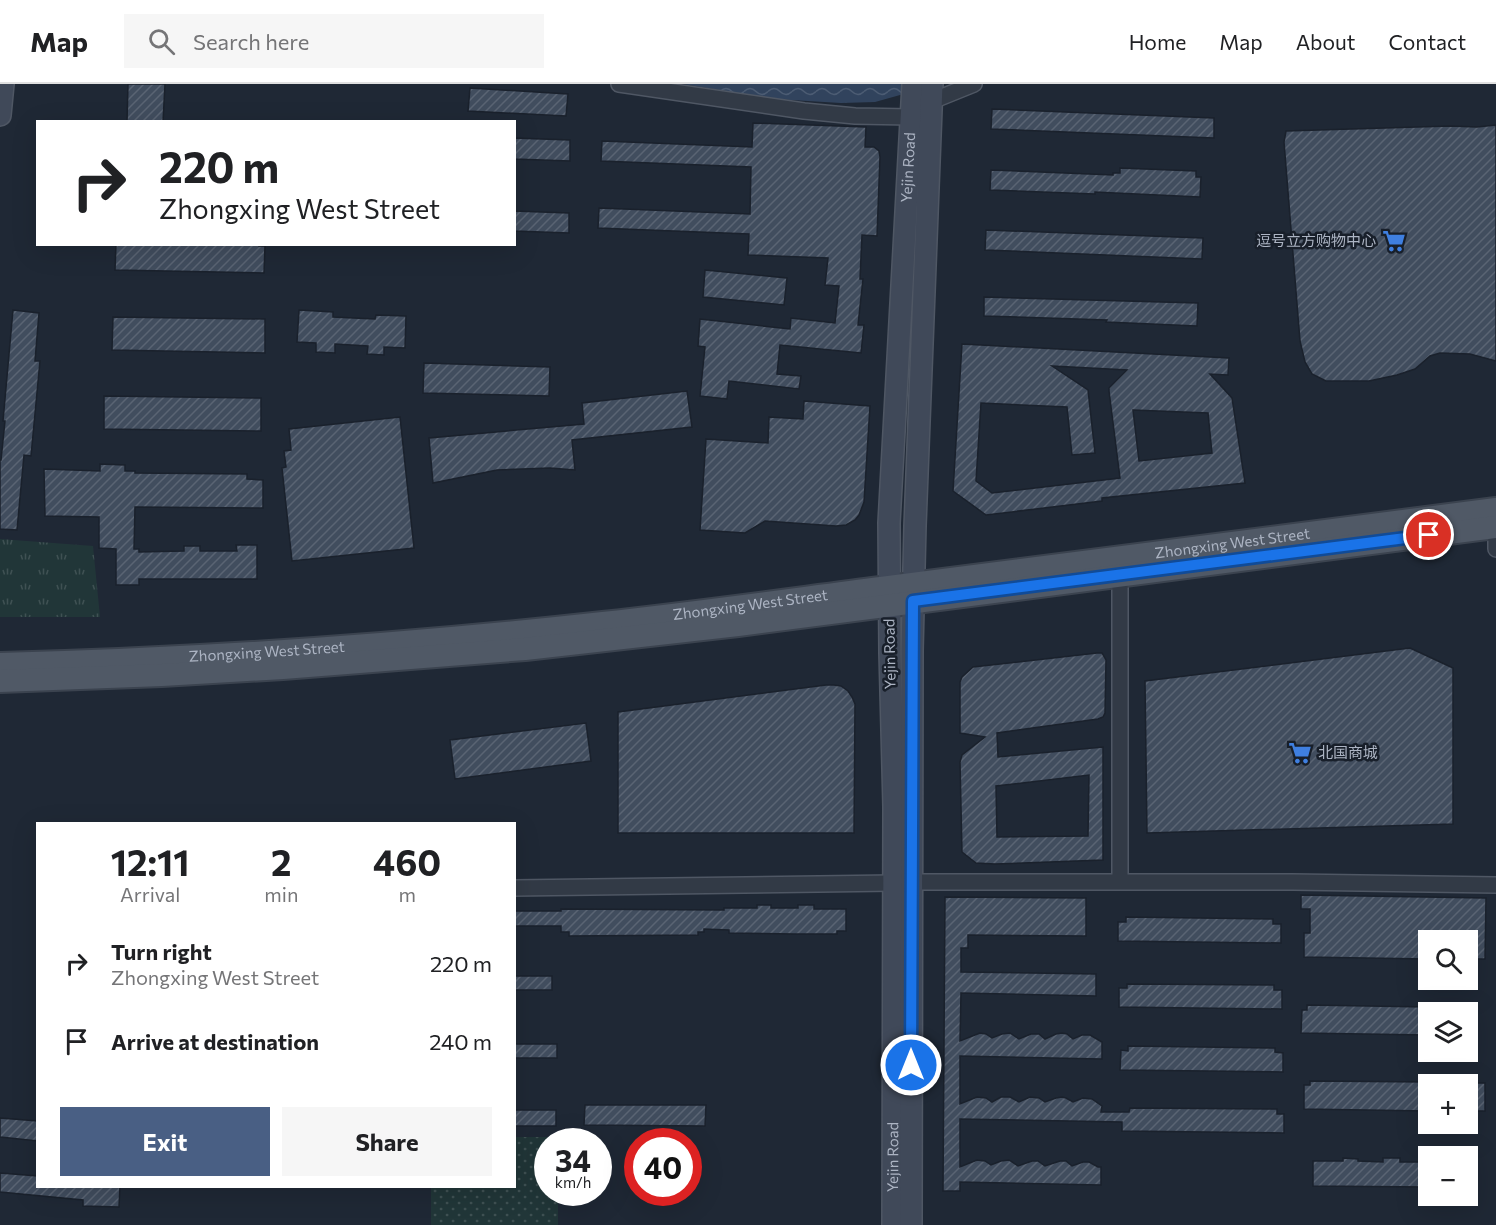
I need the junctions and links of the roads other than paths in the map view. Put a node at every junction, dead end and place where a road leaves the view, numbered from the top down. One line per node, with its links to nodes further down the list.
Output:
1 (3, 84): 5 (street)
2 (620, 84): 4 (street)
3 (974, 84): 4 (street)
4 (922, 95): 10 (street, Yejin Road); 11 (street, Yejin Road)
5 (0, 115)
6 (1496, 509): 10 (main road, Zhongxing West Street)
7 (1496, 527): 8 (street); 9 (main road, Zhongxing West Street)
8 (1496, 549)
9 (1120, 575): 10 (main road, Zhongxing West Street); 14 (street)
10 (913, 593): 11 (main road, Zhongxing West Street); 15 (street, Yejin Road)
11 (889, 596): 12 (main road, Zhongxing West Street); 13 (main road, Zhongxing West Street); 15 (street, Yejin Road)
12 (0, 664)
13 (0, 681)
14 (1120, 882): 15 (street); 16 (street)
15 (903, 883): 17 (street); 18 (street, Yejin Road); 19 (street, Yejin Road)
16 (1496, 885)
17 (516, 888)
18 (893, 1225)
19 (911, 1225)

